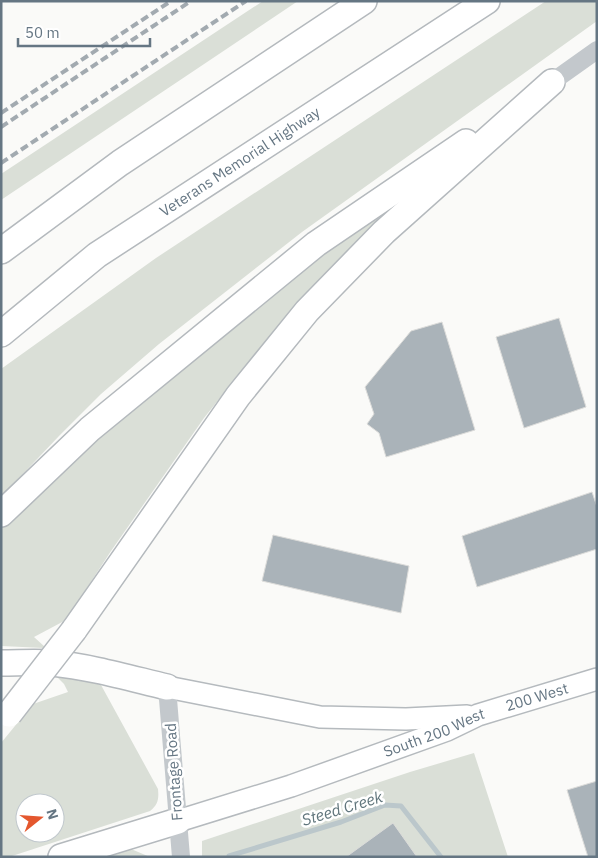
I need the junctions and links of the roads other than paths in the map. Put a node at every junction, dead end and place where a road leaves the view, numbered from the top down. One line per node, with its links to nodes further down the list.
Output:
1 (364, 1): 5 (highway)
2 (487, 1): 6 (highway, Veterans Memorial Highway)
3 (597, 50): 4 (street)
4 (552, 82): 7 (highway); 12 (highway, bridge)
5 (1, 251)
6 (1, 334)
7 (1, 514)
8 (1, 663): 10 (highway)
9 (597, 679): 11 (main road, 200 West)
10 (167, 687): 11 (main road, South 200 West); 13 (street, Frontage Road)
11 (478, 715): 13 (main road, South 200 West)
12 (5, 717)
13 (178, 821): 14 (highway); 15 (street, Frontage Road)
14 (61, 857)
15 (181, 857)

